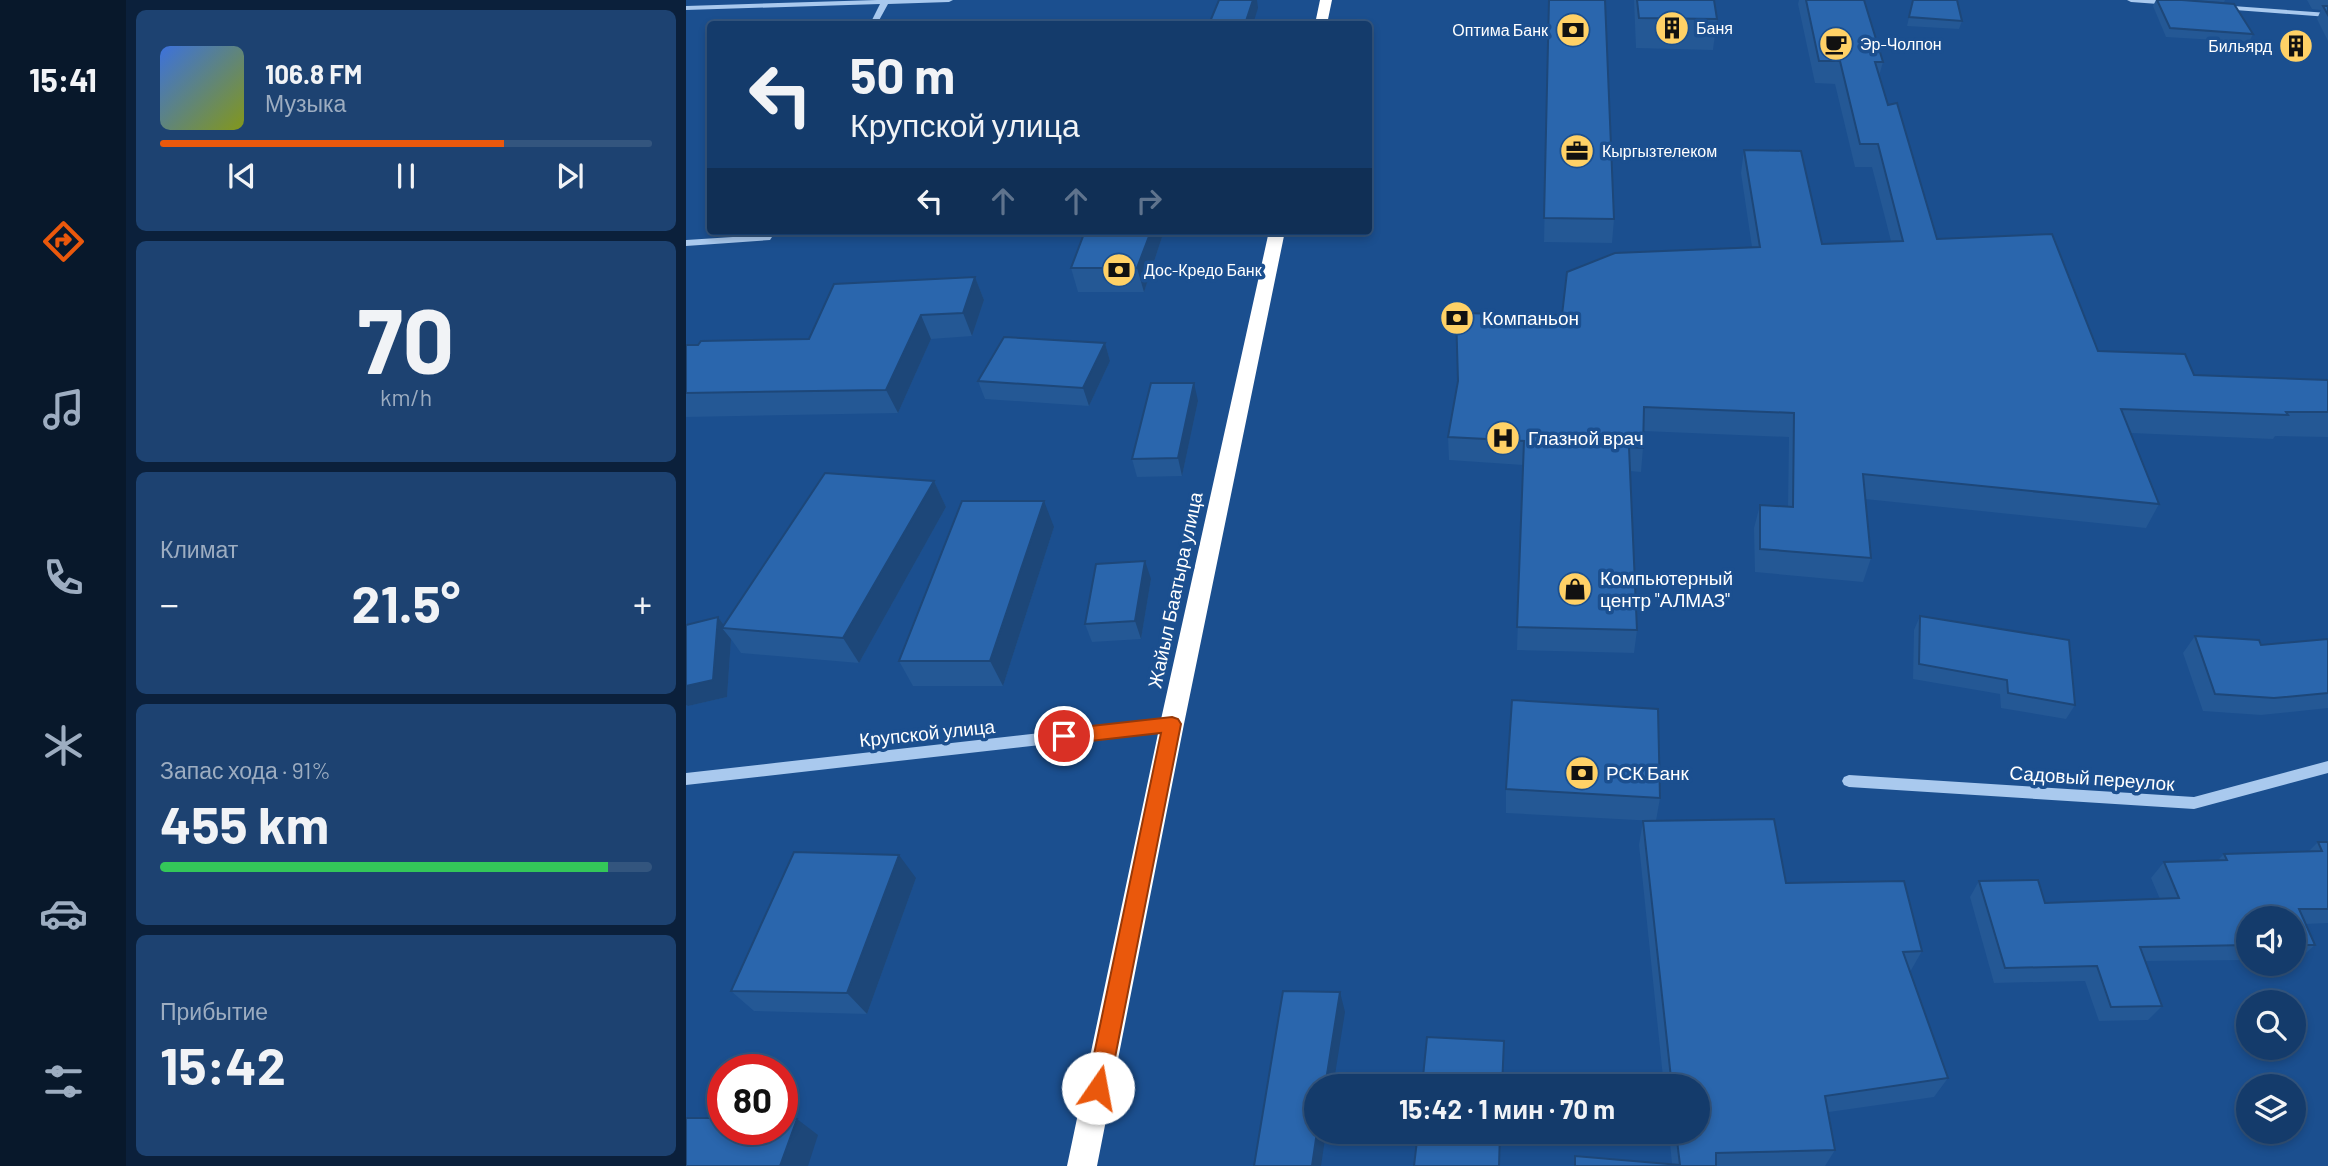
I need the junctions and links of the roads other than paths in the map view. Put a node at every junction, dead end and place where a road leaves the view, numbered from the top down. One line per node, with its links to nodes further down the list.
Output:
1 (949, 0): 4 (street)
2 (1326, 0): 10 (highway)
3 (2131, 0): 5 (street)
4 (885, 2): 7 (street); 9 (street)
5 (2183, 4)
6 (2210, 6): 8 (street)
7 (686, 8)
8 (2328, 15)
9 (876, 21)
10 (1322, 21)
11 (769, 235): 13 (street)
12 (1276, 235): 14 (highway, Жайыл Баатыра улица)
13 (686, 243)
14 (1172, 724): 16 (street, Крупской улица); 18 (highway, Жайыл Баатыра улица)
15 (2328, 766): 17 (street, Садовый переулок)
16 (686, 779)
17 (1849, 781)
18 (1082, 1166)

